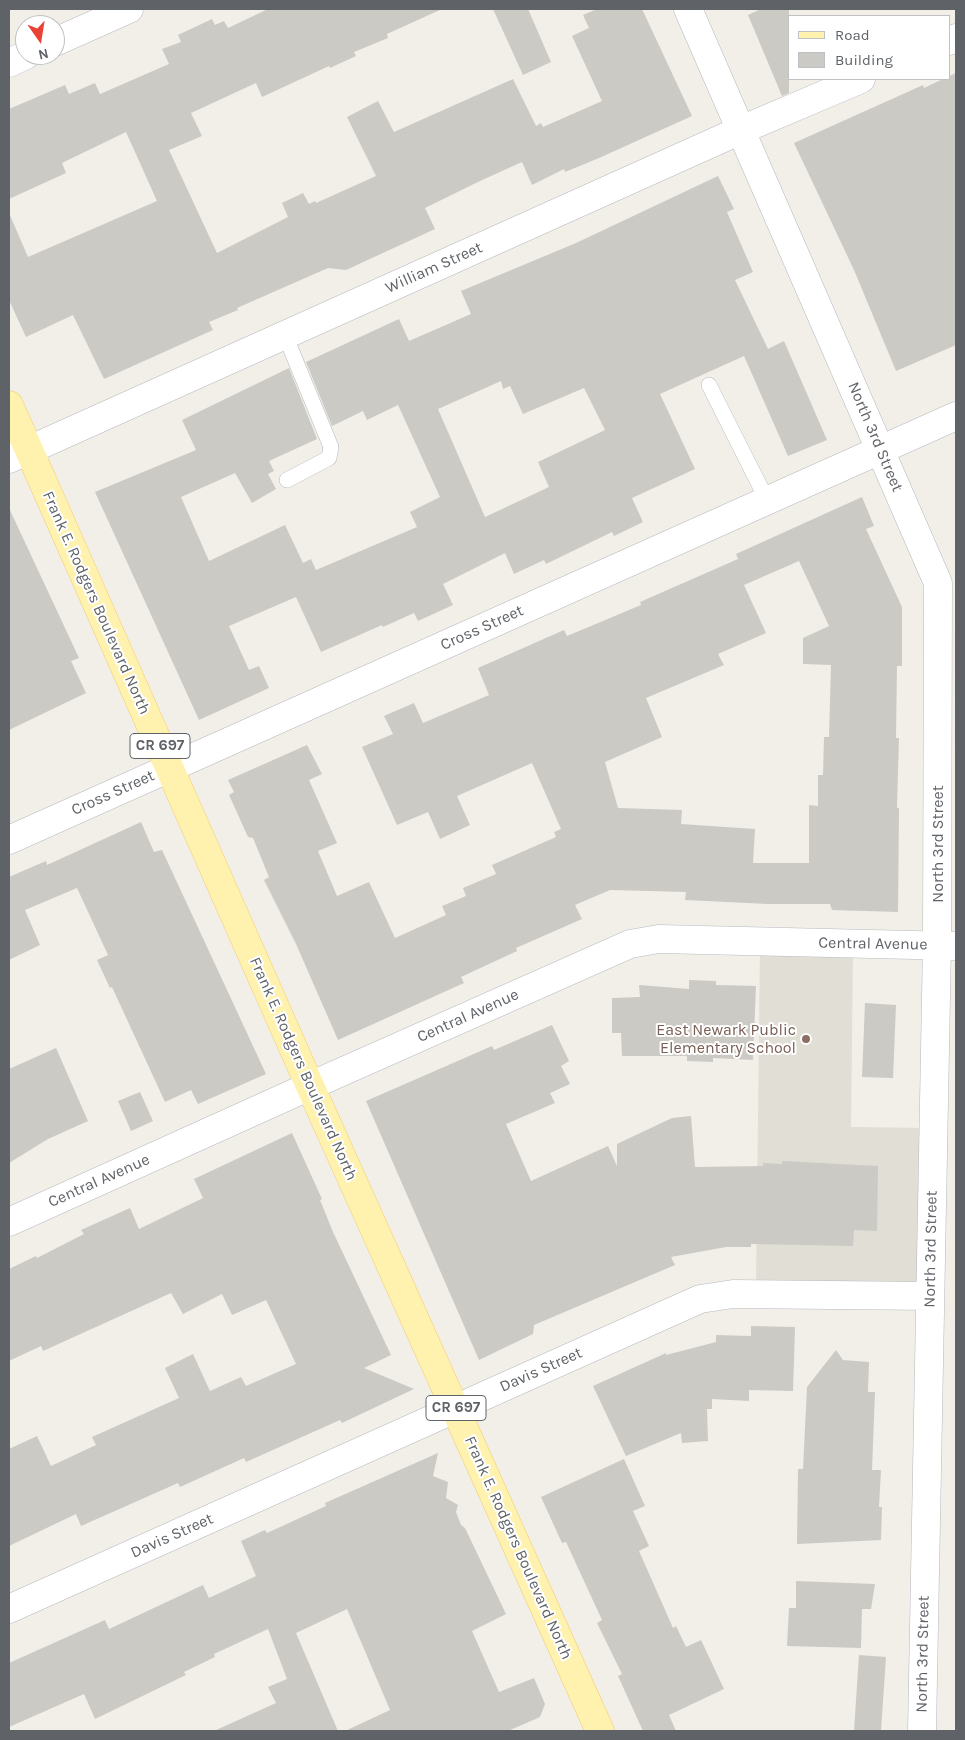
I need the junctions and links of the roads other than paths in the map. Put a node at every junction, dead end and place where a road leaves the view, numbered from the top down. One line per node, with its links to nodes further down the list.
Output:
1 (129, 9): 3 (street)
2 (688, 9): 5 (street, North 3rd Street)
3 (65, 38)
4 (859, 80): 5 (street, William Street)
5 (741, 130): 6 (street, William Street); 10 (street, North 3rd Street)
6 (285, 335): 11 (street, William Street); 12 (lane)
7 (709, 385): 13 (lane)
8 (9, 405): 11 (main road, Frank E. Rodgers Boulevard North / CR 697)
9 (956, 416): 10 (street, Cross Street)
10 (881, 450): 13 (street, Cross Street); 16 (street, North 3rd Street)
11 (19, 454): 14 (main road, Frank E. Rodgers Boulevard North / CR 697)
12 (287, 480)
13 (768, 500): 14 (street, Cross Street)
14 (169, 768): 15 (street, Cross Street); 17 (main road, Frank E. Rodgers Boulevard North / CR 697)
15 (9, 840)
16 (947, 946): 17 (street, Central Avenue); 19 (street, North 3rd Street)
17 (310, 1086): 18 (street, Central Avenue); 20 (main road, Frank E. Rodgers Boulevard North / CR 697)
18 (9, 1222)
19 (930, 1296): 20 (street, Davis Street); 23 (street, North 3rd Street)
20 (456, 1408): 21 (street, Davis Street); 22 (main road, Frank E. Rodgers Boulevard North / CR 697)
21 (9, 1609)
22 (598, 1731)
23 (922, 1731)

